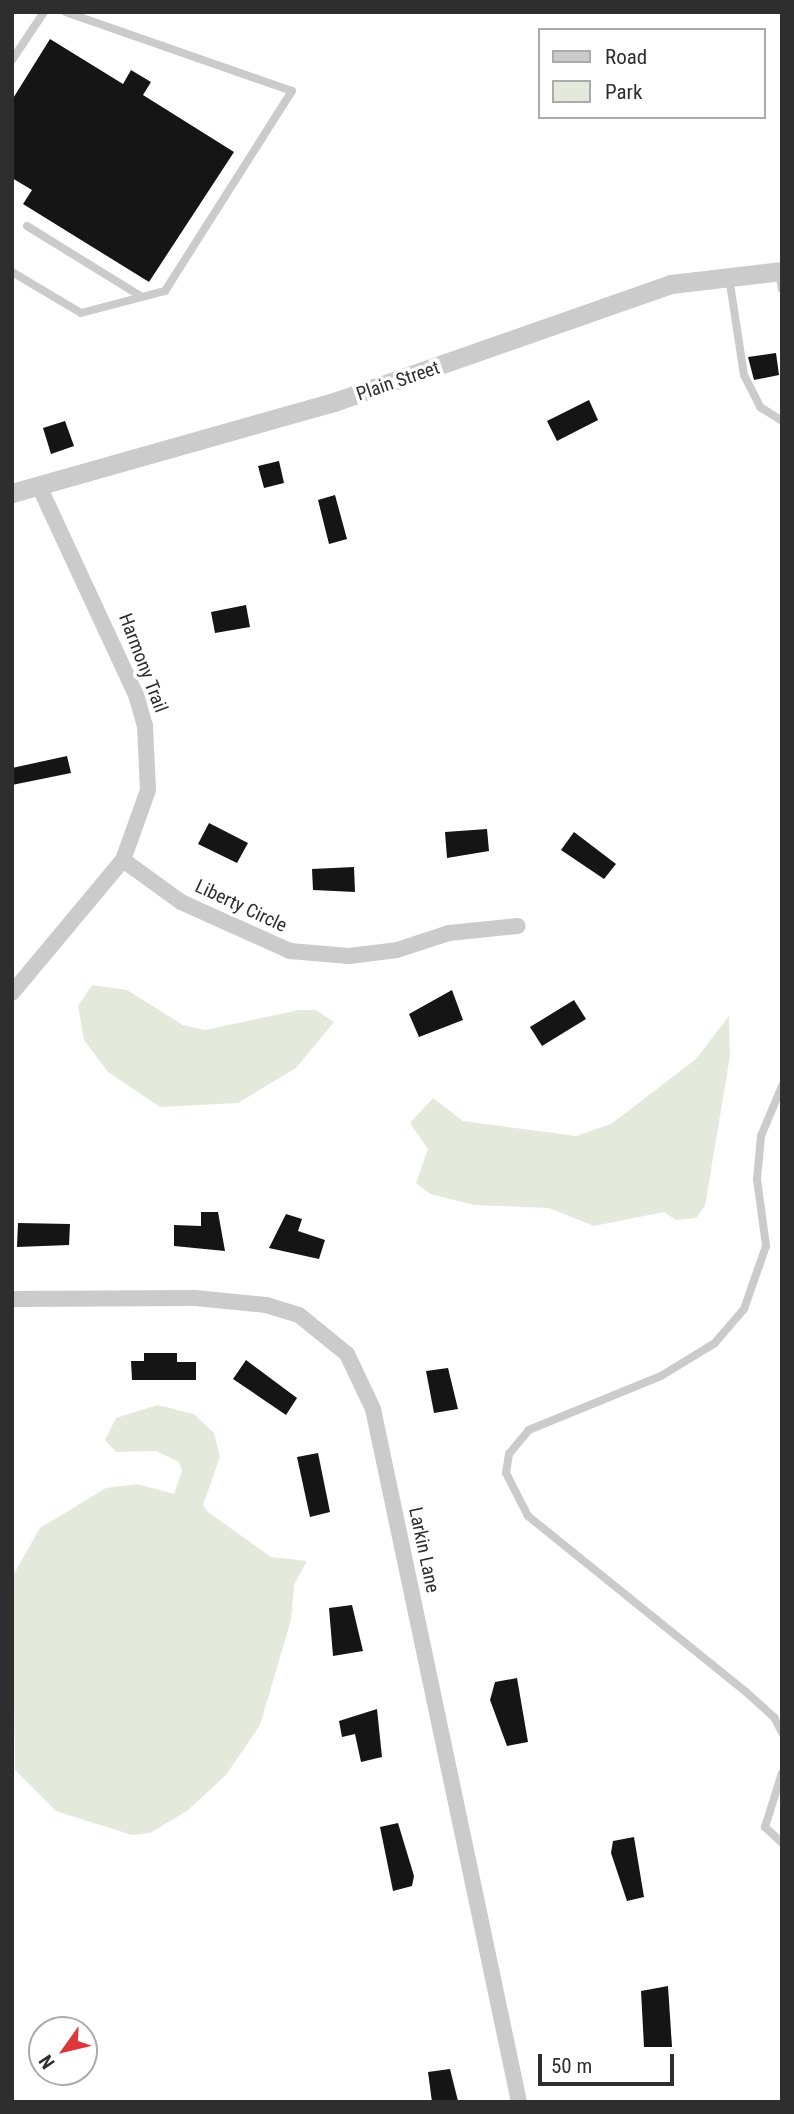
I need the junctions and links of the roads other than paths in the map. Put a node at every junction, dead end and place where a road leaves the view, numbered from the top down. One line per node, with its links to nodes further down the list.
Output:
1 (44, 12): 3 (lane)
2 (65, 12): 8 (lane)
3 (12, 60)
4 (27, 226): 8 (lane)
5 (12, 272): 8 (lane)
6 (729, 276): 7 (street, Plain Street); 9 (lane); 10 (street, Plain Street)
7 (781, 277)
8 (142, 298)
9 (782, 421)
10 (39, 486): 11 (street, Plain Street); 12 (street, Harmony Trail)
11 (12, 493)
12 (123, 860): 13 (street, Liberty Circle); 14 (street, Harmony Trail)
13 (518, 926)
14 (12, 993)
15 (782, 1086): 17 (lane)
16 (12, 1299): 20 (street, Larkin Lane)
17 (782, 1733)
18 (782, 1773): 19 (lane)
19 (782, 1843)
20 (519, 2102)

